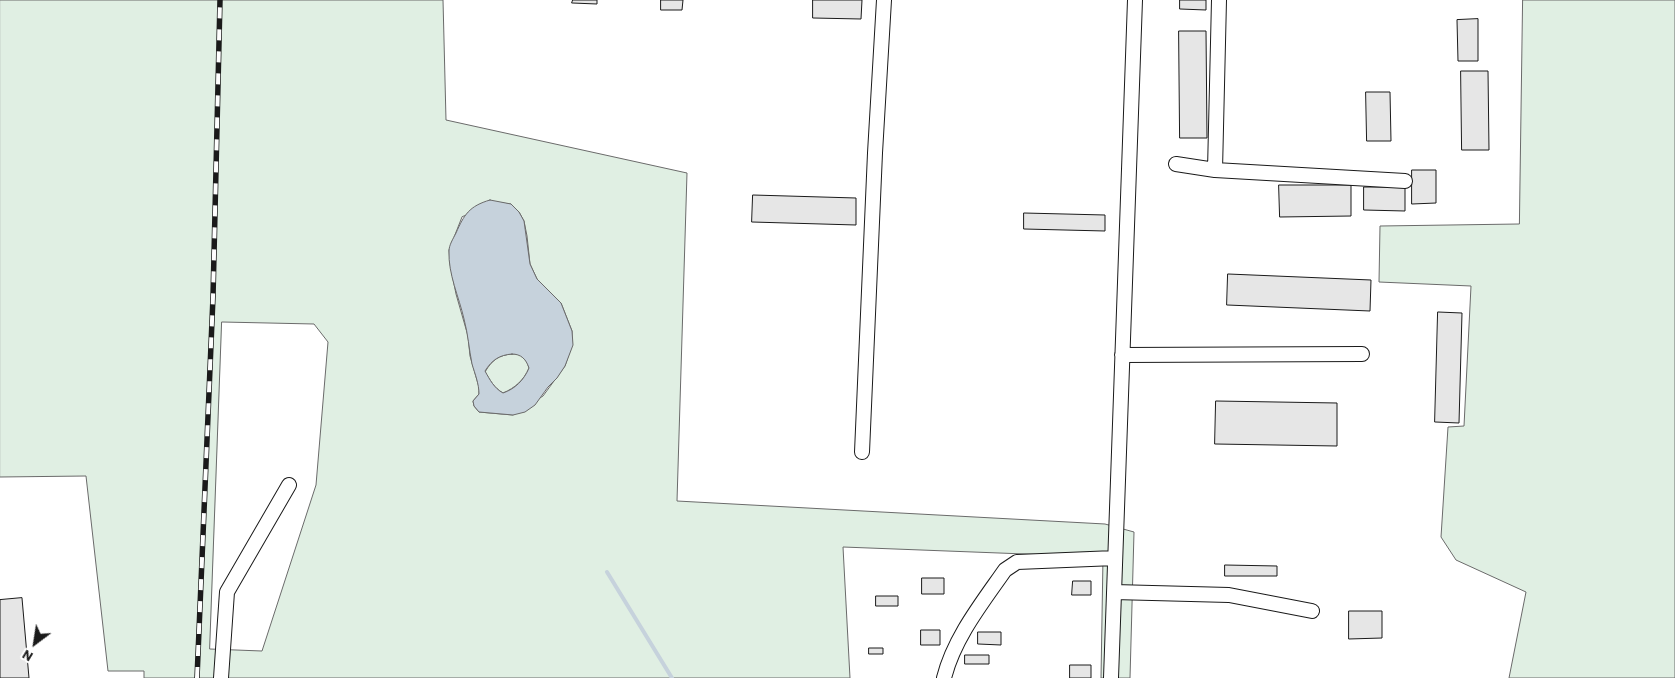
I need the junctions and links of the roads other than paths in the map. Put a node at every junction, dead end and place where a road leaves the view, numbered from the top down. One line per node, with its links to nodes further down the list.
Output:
1 (884, 0): 9 (street)
2 (1135, 0): 8 (street)
3 (1219, 0): 5 (street)
4 (1176, 164): 5 (street)
5 (1215, 170): 6 (street)
6 (1405, 181)
7 (1362, 354): 8 (street)
8 (1122, 355): 11 (street)
9 (862, 452)
10 (288, 485): 14 (street)
11 (1115, 558): 12 (street); 15 (street)
12 (1114, 592): 13 (street); 16 (street)
13 (1312, 611)
14 (221, 678)
15 (944, 678)
16 (1111, 678)

